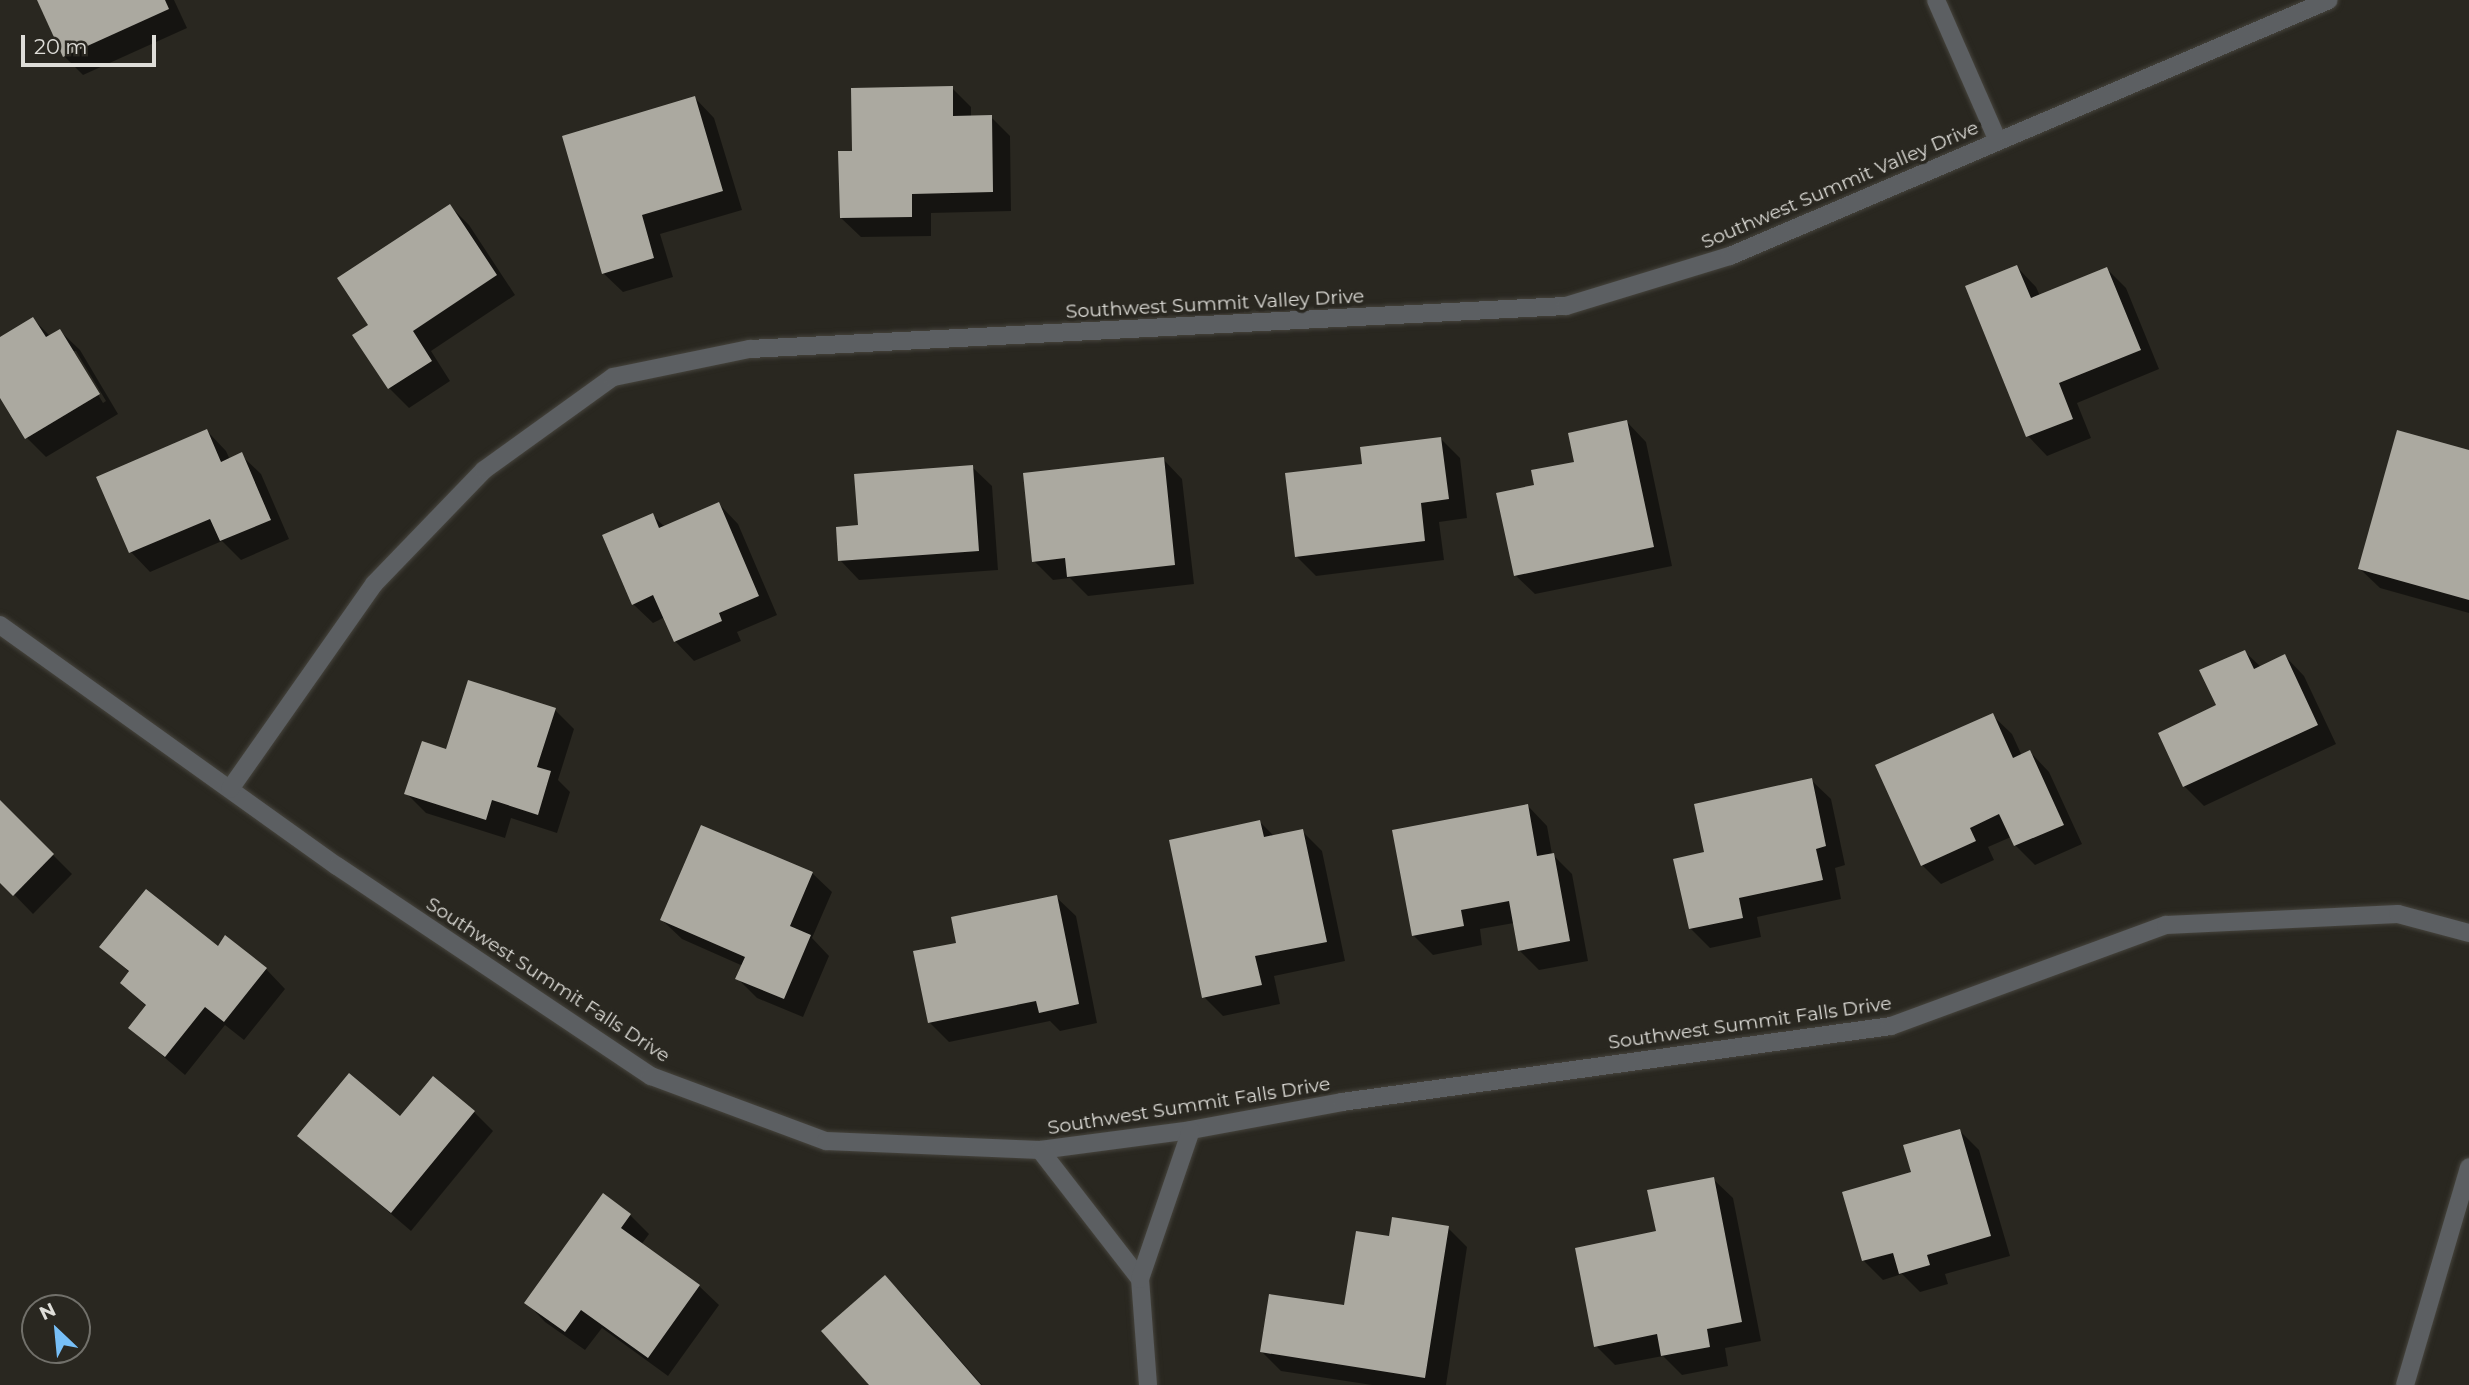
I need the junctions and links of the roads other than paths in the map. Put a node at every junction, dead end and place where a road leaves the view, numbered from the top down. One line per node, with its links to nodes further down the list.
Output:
1 (1936, 0): 3 (street)
2 (2329, 0): 3 (street, Southwest Summit Valley Drive)
3 (1998, 141): 5 (street, Southwest Summit Valley Drive)
4 (0, 625): 5 (street, Southwest Summit Falls Drive)
5 (230, 789): 8 (street, Southwest Summit Falls Drive)
6 (2469, 933): 7 (street, Southwest Summit Falls Drive)
7 (1191, 1130): 8 (street, Southwest Summit Falls Drive); 10 (street)
8 (1040, 1150): 10 (street)
9 (2469, 1167): 12 (street)
10 (1140, 1279): 11 (street)
11 (1148, 1385)
12 (2405, 1385)

